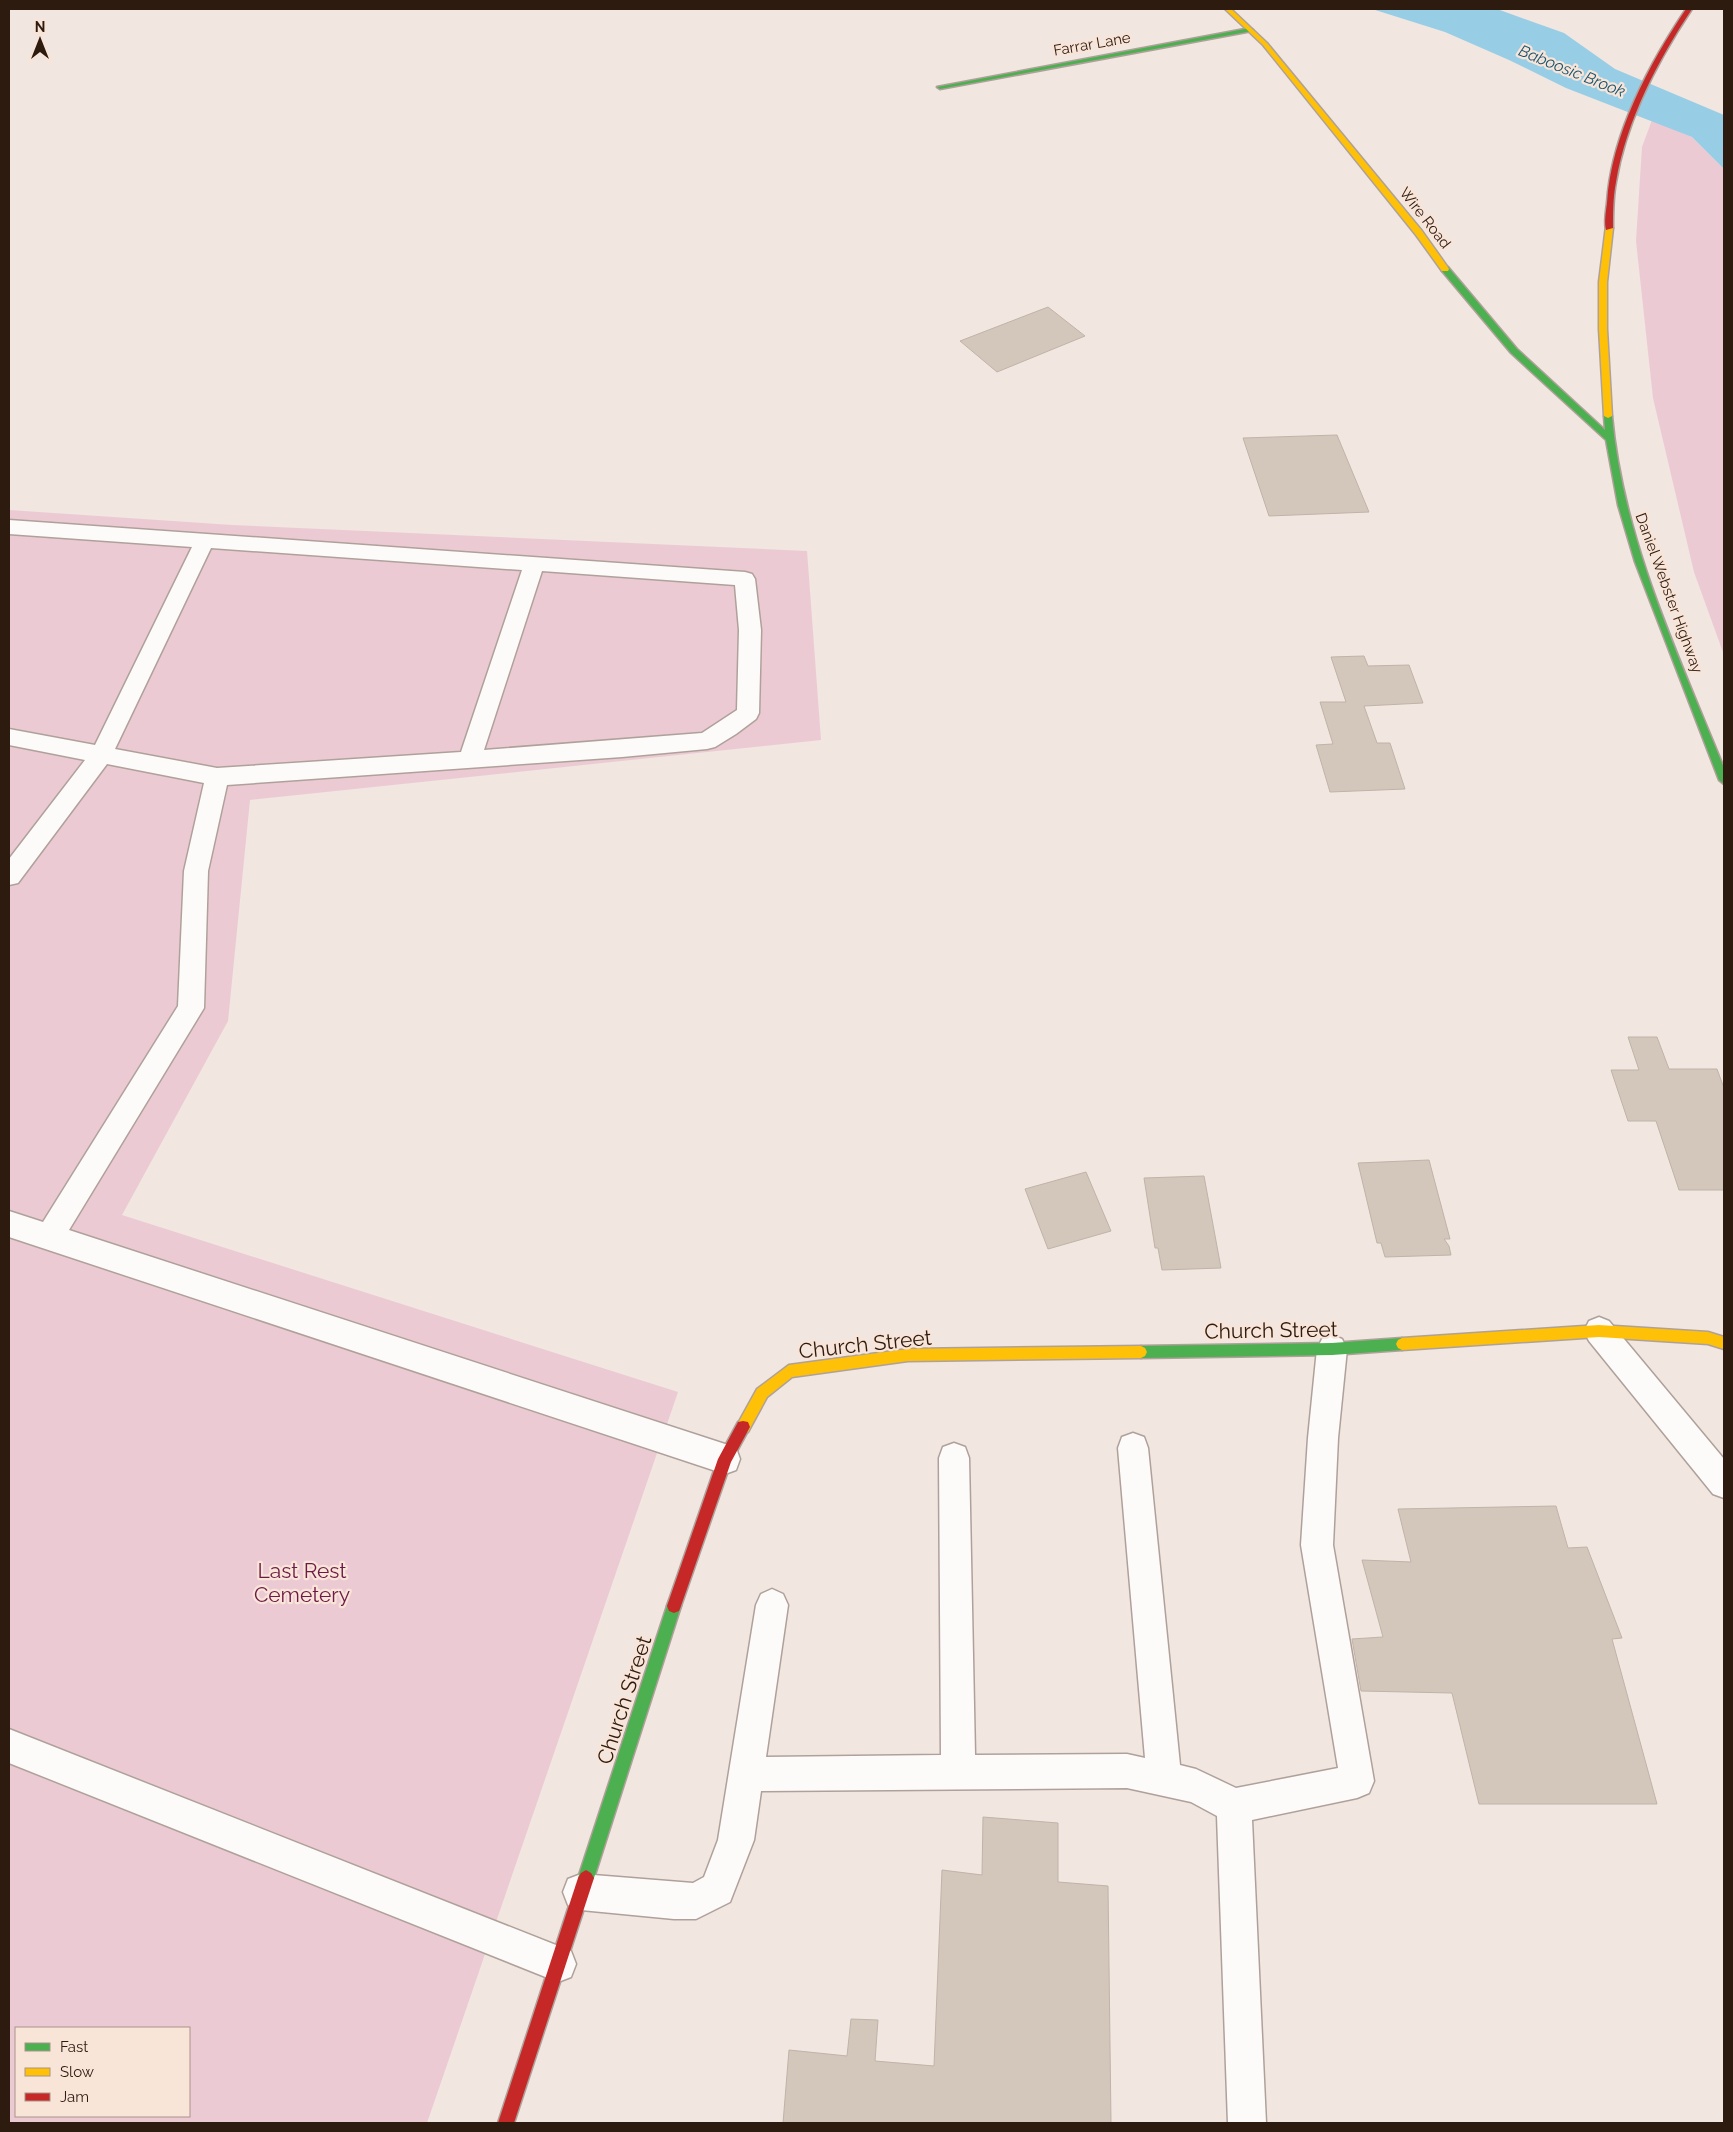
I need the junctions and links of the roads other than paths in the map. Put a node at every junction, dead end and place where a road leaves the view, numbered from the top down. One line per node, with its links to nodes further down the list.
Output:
1 (1228, 9): 3 (street, Wire Road)
2 (1689, 9): 5 (street, Daniel Webster Highway)
3 (1250, 30): 4 (street, Farrar Lane); 5 (street, Wire Road)
4 (940, 87)
5 (1609, 438): 13 (street, Daniel Webster Highway)
6 (9, 527): 7 (lane)
7 (204, 542): 8 (lane); 10 (lane)
8 (534, 565): 11 (lane); 11 (lane)
9 (9, 738): 10 (lane)
10 (101, 755): 12 (lane); 14 (lane)
11 (470, 759): 12 (lane)
12 (217, 777): 16 (lane)
13 (1724, 780)
14 (9, 876)
15 (9, 1224): 16 (lane)
16 (48, 1237): 22 (lane)
17 (1599, 1331): 18 (street, Church Street); 19 (street, Church Street); 23 (lane)
18 (1724, 1342)
19 (1332, 1349): 22 (street, Church Street); 29 (lane)
20 (1133, 1448): 28 (lane)
21 (954, 1458): 26 (lane)
22 (725, 1459): 30 (street, Church Street)
23 (1724, 1483)
24 (772, 1604): 27 (lane)
25 (9, 1746): 31 (lane)
26 (958, 1772): 27 (lane); 28 (lane)
27 (746, 1774): 30 (lane)
28 (1164, 1779): 29 (lane)
29 (1234, 1806): 33 (lane)
30 (581, 1892): 31 (street, Church Street)
31 (558, 1964): 32 (street, Church Street)
32 (506, 2123)
33 (1247, 2123)

